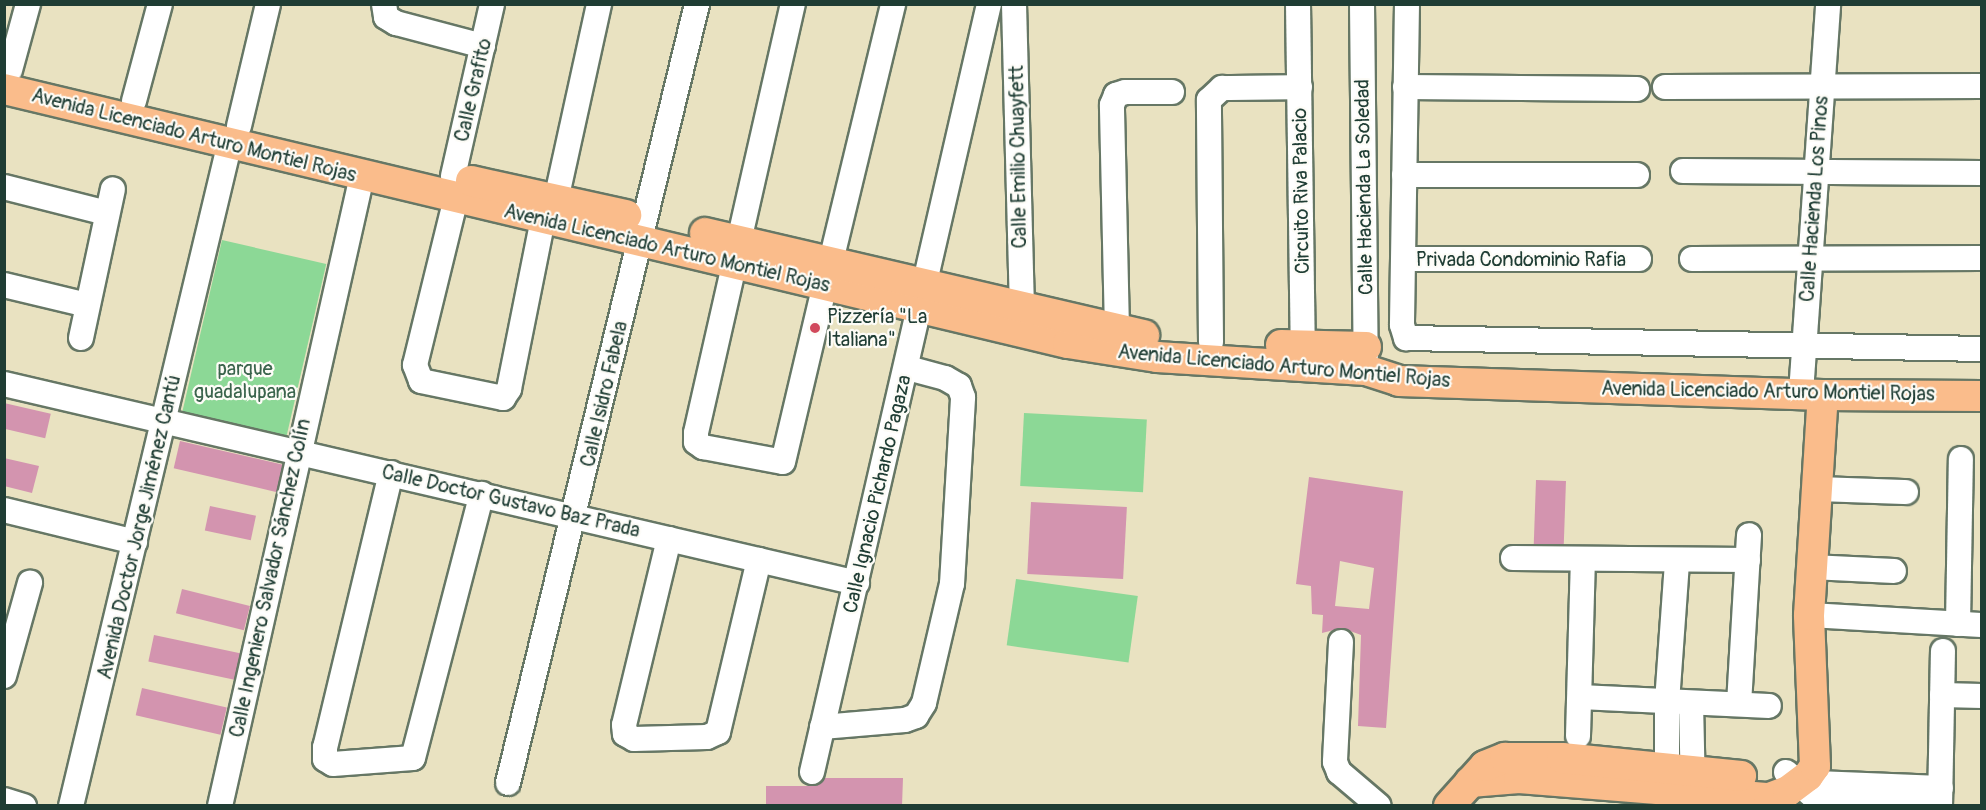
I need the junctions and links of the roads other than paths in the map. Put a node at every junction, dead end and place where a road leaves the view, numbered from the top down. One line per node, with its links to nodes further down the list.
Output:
1 (27, 4): 17 (street)
2 (160, 4): 25 (street)
3 (268, 4): 26 (street, Avenida Doctor Jorge Jiménez Cantú)
4 (384, 4): 16 (street)
5 (492, 4): 16 (street, Calle Grafito)
6 (599, 4): 36 (street)
7 (697, 4): 38 (street, Calle Isidro Fabela)
8 (793, 4): 39 (street)
9 (893, 4): 45 (street)
10 (989, 4): 47 (street, Calle Ignacio Pichardo Pagaza)
11 (1014, 4): 49 (street, Calle Emilio Chuayfett)
12 (1298, 4): 20 (street)
13 (1362, 4): 56 (street, Calle Hacienda La Soledad)
14 (1407, 4): 21 (street)
15 (1827, 4): 18 (street, Calle Hacienda Los Pinos)
16 (483, 46): 34 (street, Calle Grafito)
17 (6, 76): 25 (main road, Avenida Licenciado Arturo Montiel Rojas); 26 (main road, Avenida Licenciado Arturo Montiel Rojas)
18 (1822, 84): 19 (street); 22 (street); 28 (street, Calle Hacienda Los Pinos)
19 (1982, 86)
20 (1299, 87): 52 (street, Circuito Riva Palacio); 53 (street, Circuito Riva Palacio)
21 (1405, 87): 23 (street); 30 (street)
22 (1665, 87)
23 (1637, 89)
24 (1172, 92): 50 (street)
25 (134, 102): 26 (main road, Avenida Licenciado Arturo Montiel Rojas)
26 (234, 134): 32 (main road, Avenida Licenciado Arturo Montiel Rojas); 34 (main road, Avenida Licenciado Arturo Montiel Rojas); 61 (street, Avenida Doctor Jorge Jiménez Cantú)
27 (1683, 171): 28 (street)
28 (1815, 172): 29 (street); 44 (street, Calle Hacienda Los Pinos)
29 (1982, 172)
30 (1404, 175): 31 (street); 41 (street)
31 (1637, 175)
32 (362, 176): 34 (main road, Avenida Licenciado Arturo Montiel Rojas); 62 (street, Calle Ingeniero Salvador Sánchez Colín)
33 (4, 187): 37 (street)
34 (455, 187): 36 (main road, Avenida Licenciado Arturo Montiel Rojas); 36 (street, Calle Grafito)
35 (113, 189): 37 (street)
36 (550, 210): 38 (main road, Avenida Licenciado Arturo Montiel Rojas)
37 (107, 213): 48 (street)
38 (642, 229): 39 (main road, Avenida Licenciado Arturo Montiel Rojas); 69 (street, Calle Isidro Fabela)
39 (737, 251): 45 (main road, Avenida Licenciado Arturo Montiel Rojas); 45 (street)
40 (1982, 258): 44 (street)
41 (1404, 259): 42 (street, Privada Condominio Rafia); 54 (street, Avenida Licenciado Arturo Montiel Rojas)
42 (1639, 259)
43 (1692, 259): 44 (street)
44 (1808, 259): 54 (street, Calle Hacienda Los Pinos)
45 (828, 273): 47 (main road, Avenida Licenciado Arturo Montiel Rojas)
46 (4, 285): 48 (street)
47 (923, 297): 49 (main road, Avenida Licenciado Arturo Montiel Rojas); 56 (main road, Avenida Licenciado Arturo Montiel Rojas); 57 (street, Calle Ignacio Pichardo Pagaza)
48 (87, 305): 51 (street)
49 (1022, 309): 50 (main road, Avenida Licenciado Arturo Montiel Rojas)
50 (1117, 330): 52 (main road, Avenida Licenciado Arturo Montiel Rojas)
51 (81, 338)
52 (1211, 342): 53 (main road, Avenida Licenciado Arturo Montiel Rojas)
53 (1303, 346): 56 (main road, Avenida Licenciado Arturo Montiel Rojas)
54 (1804, 348): 55 (street, Avenida Licenciado Arturo Montiel Rojas); 59 (street, Calle Hacienda Los Pinos)
55 (1982, 349)
56 (1366, 358): 59 (main road, Avenida Licenciado Arturo Montiel Rojas)
57 (907, 368): 81 (street, Calle Ignacio Pichardo Pagaza); 95 (street)
58 (4, 384): 61 (street, Calle Doctor Gustavo Baz Prada)
59 (1812, 394): 60 (main road, Avenida Licenciado Arturo Montiel Rojas); 65 (main road, Calle Hacienda Los Pinos)
60 (1982, 396)
61 (165, 422): 62 (street, Calle Doctor Gustavo Baz Prada); 72 (street, Avenida Doctor Jorge Jiménez Cantú)
62 (298, 452): 64 (street, Calle Doctor Gustavo Baz Prada); 106 (street, Calle Ingeniero Salvador Sánchez Colín)
63 (1961, 459): 84 (street)
64 (391, 473): 67 (street, Calle Doctor Gustavo Baz Prada); 67 (street)
65 (1816, 489): 66 (street); 78 (main road, Calle Hacienda Los Pinos)
66 (1906, 492)
67 (482, 494): 69 (street, Calle Doctor Gustavo Baz Prada)
68 (4, 510): 72 (street)
69 (576, 516): 71 (street, Calle Doctor Gustavo Baz Prada); 99 (street, Calle Isidro Fabela)
70 (1749, 535): 76 (street)
71 (669, 539): 75 (street, Calle Doctor Gustavo Baz Prada); 75 (street)
72 (135, 542): 105 (street, Avenida Doctor Jorge Jiménez Cantú)
73 (1513, 558): 74 (street)
74 (1583, 559): 77 (street); 90 (street)
75 (759, 560): 81 (street, Calle Doctor Gustavo Baz Prada)
76 (1748, 560): 77 (street); 93 (street)
77 (1677, 561): 91 (street)
78 (1811, 567): 79 (street); 83 (main road, Calle Hacienda Los Pinos)
79 (1894, 571)
80 (30, 583): 82 (street)
81 (857, 583): 95 (street, Calle Ignacio Pichardo Pagaza)
82 (12, 614): 87 (street)
83 (1809, 615): 84 (street); 100 (main road, Calle Hacienda Los Pinos)
84 (1970, 624)
85 (1341, 642): 107 (street)
86 (1944, 651): 88 (street)
87 (4, 676)
88 (1942, 695): 89 (street); 103 (street)
89 (1982, 696)
90 (1580, 697): 91 (street); 96 (street)
91 (1667, 702): 92 (street); 98 (street)
92 (1691, 703): 93 (street); 98 (street)
93 (1739, 704): 94 (street)
94 (1769, 706)
95 (822, 727): 97 (street, Calle Ignacio Pichardo Pagaza)
96 (1578, 736)
97 (812, 772)
98 (1679, 780): 100 (main road); 108 (main road)
99 (508, 783)
100 (1814, 794): 101 (street); 101 (street)
101 (1861, 794): 103 (street)
102 (4, 800): 104 (street)
103 (1938, 800)
104 (24, 806)
105 (71, 806)
106 (220, 806)
107 (1379, 806)
108 (1449, 806)

